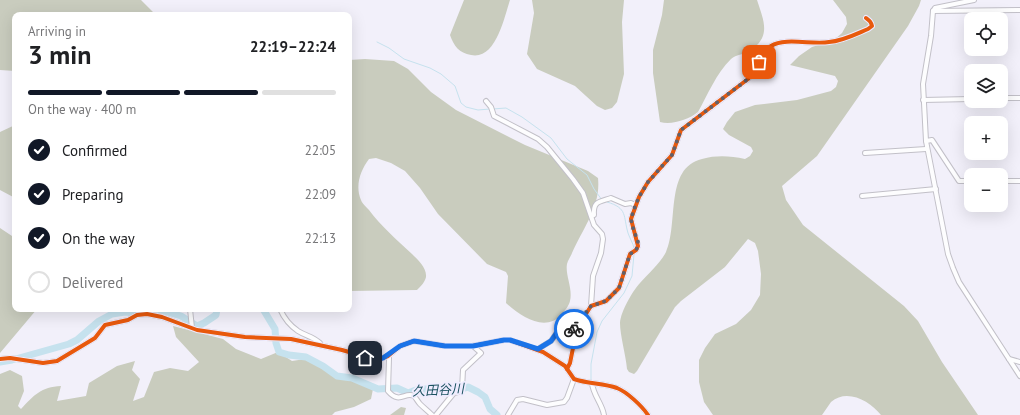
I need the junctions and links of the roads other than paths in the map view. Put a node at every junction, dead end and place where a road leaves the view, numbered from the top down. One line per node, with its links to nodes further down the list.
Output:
1 (974, 0): 2 (street)
2 (933, 10): 3 (street); 8 (street)
3 (1020, 10)
4 (866, 18): 18 (street)
5 (1008, 98): 6 (street)
6 (1020, 98)
7 (964, 99): 8 (street)
8 (923, 100): 10 (street)
9 (486, 102): 19 (street)
10 (926, 141): 11 (street); 13 (street)
11 (926, 148): 12 (street); 16 (street)
12 (865, 153)
13 (964, 181)
14 (1008, 181): 15 (street)
15 (1020, 182)
16 (936, 189): 17 (street); 30 (street)
17 (862, 196)
18 (635, 205): 19 (street); 20 (street)
19 (592, 216): 20 (street)
20 (591, 306): 24 (street)
21 (190, 312): 23 (street)
22 (282, 312): 25 (street)
23 (192, 326): 25 (street); 29 (street)
24 (577, 328): 27 (street); 33 (street)
25 (320, 345): 28 (street)
26 (473, 346): 27 (street); 28 (street); 38 (street)
27 (538, 349): 33 (street)
28 (388, 356): 37 (street)
29 (0, 359)
30 (1009, 359): 31 (street); 32 (street)
31 (1020, 363): 32 (street)
32 (1015, 368): 34 (street)
33 (567, 369): 35 (street)
34 (1020, 376)
35 (574, 379): 36 (street); 39 (street)
36 (592, 383): 40 (street); 41 (street)
37 (432, 415)
38 (436, 415)
39 (508, 415)
40 (604, 415)
41 (648, 415)

